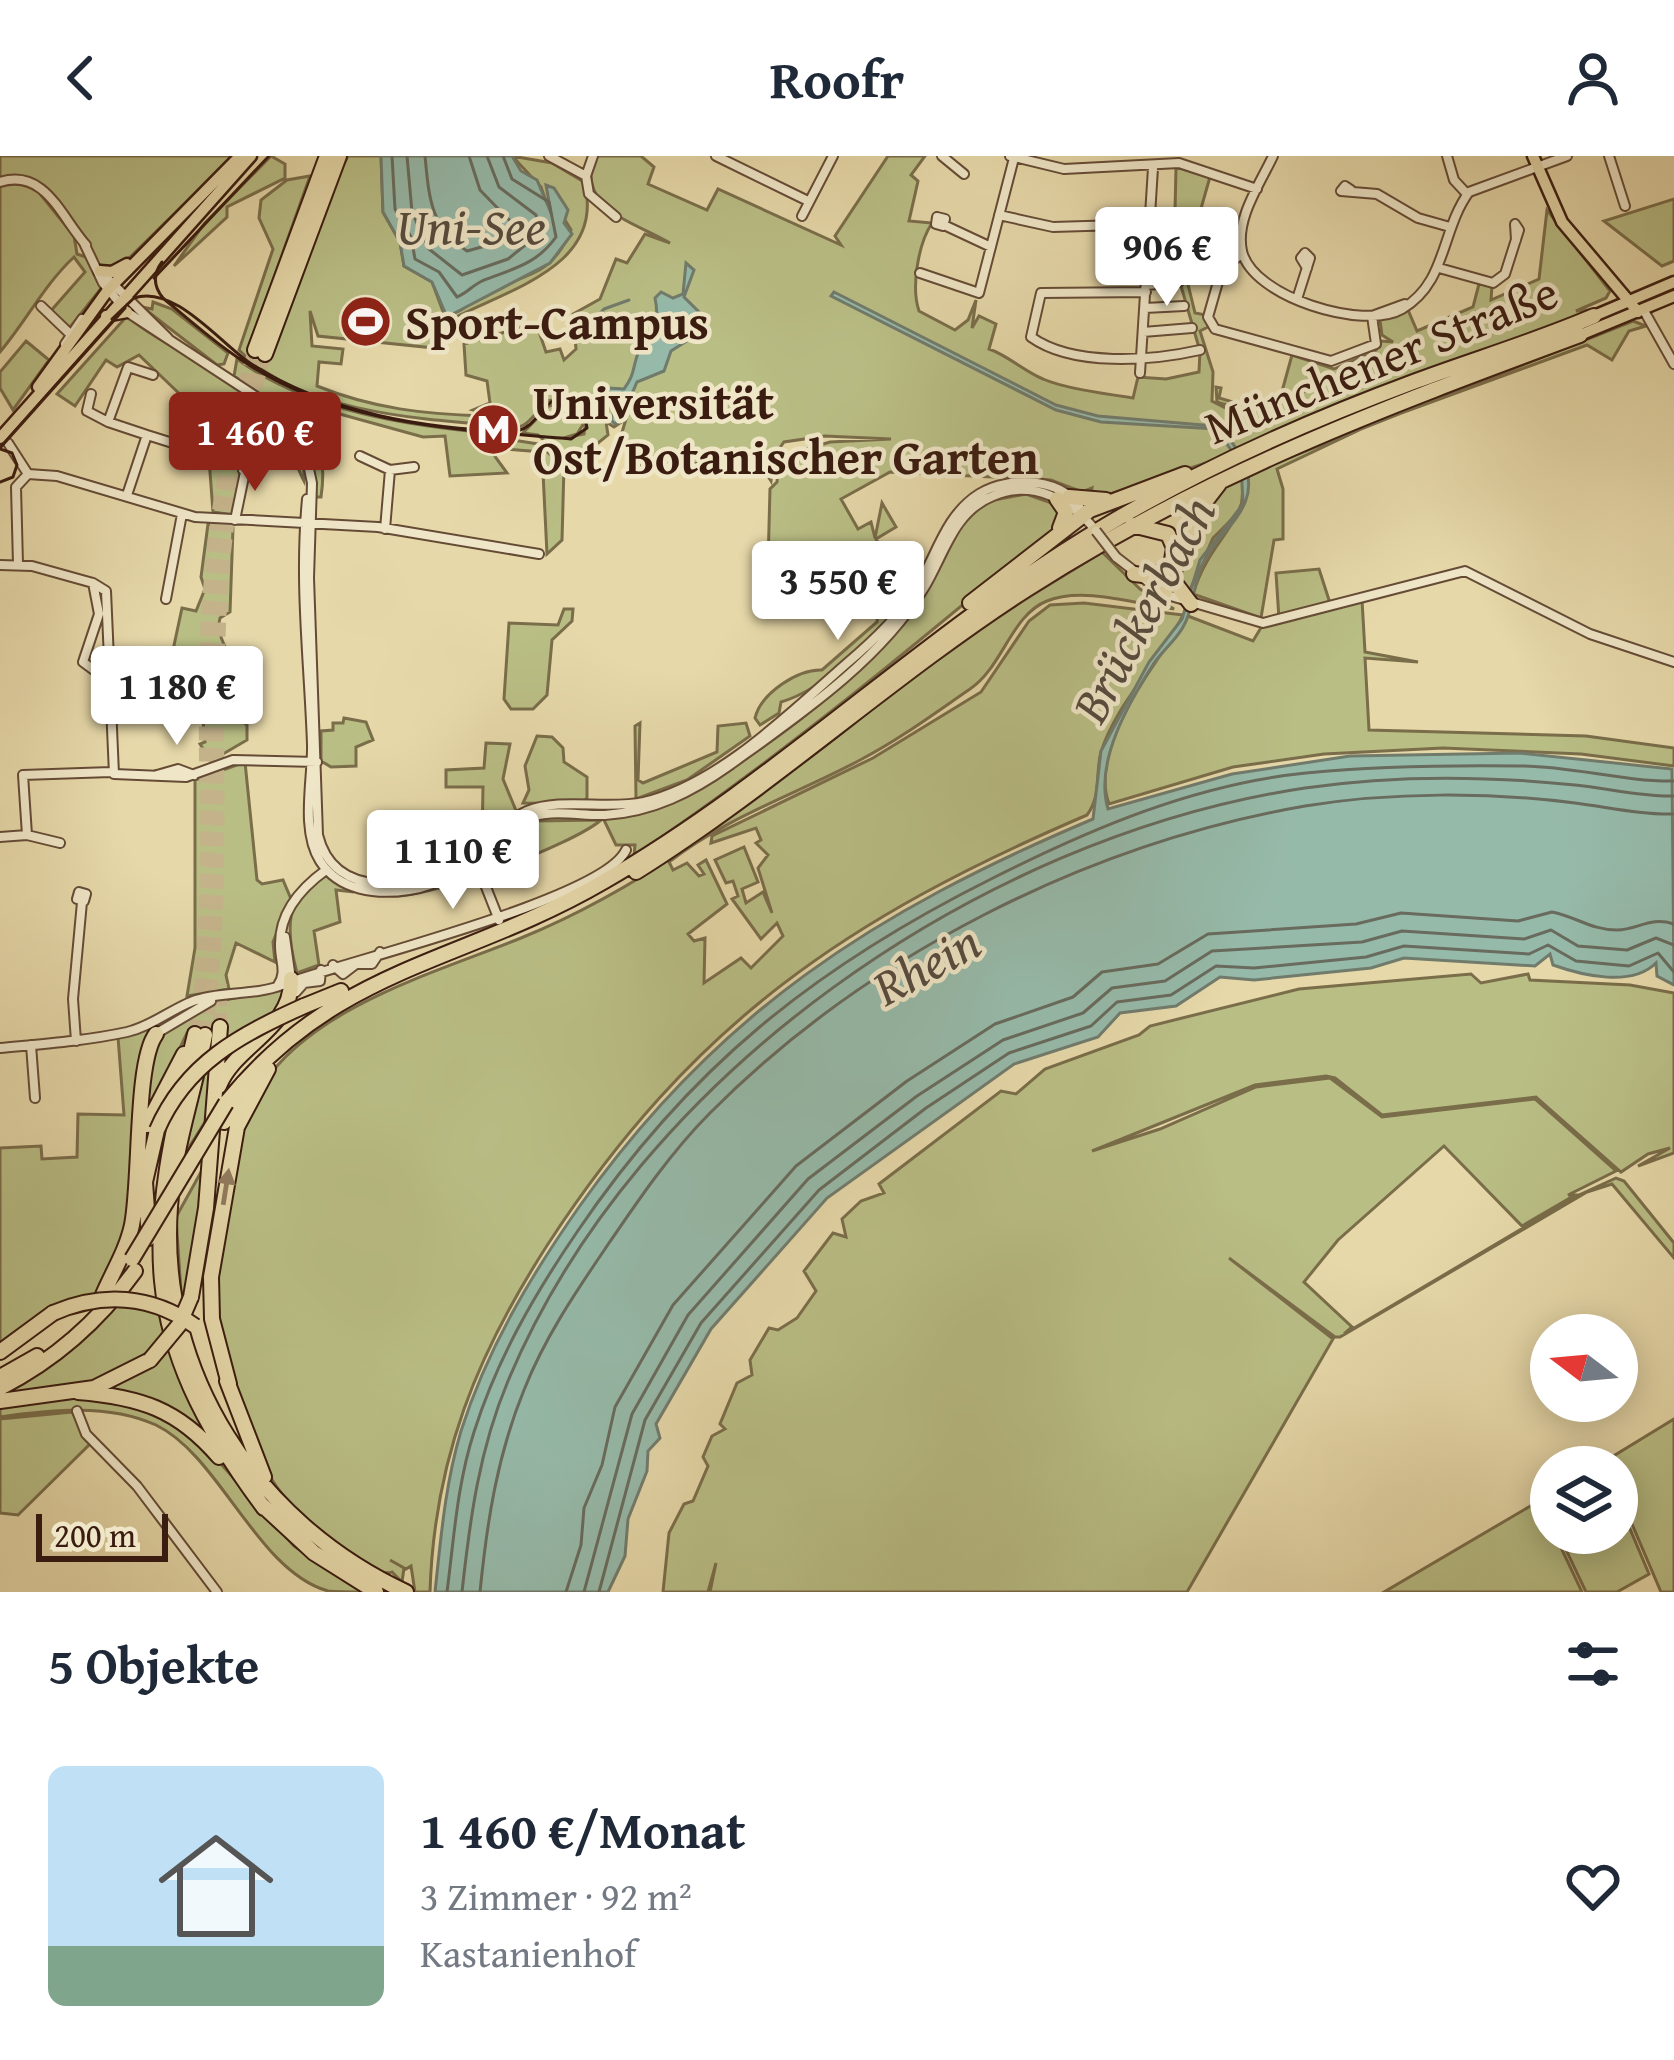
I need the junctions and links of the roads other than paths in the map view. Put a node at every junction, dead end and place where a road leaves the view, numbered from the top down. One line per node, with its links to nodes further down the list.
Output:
1 (240, 156): 37 (main road)
2 (251, 156): 47 (main road)
3 (327, 156): 4 (highway)
4 (339, 156)
5 (549, 156): 20 (street)
6 (592, 156): 20 (street)
7 (716, 156): 25 (street)
8 (832, 156): 25 (street)
9 (942, 156): 19 (street)
10 (1052, 156): 17 (street)
11 (1273, 156): 22 (street)
12 (1447, 156): 24 (street)
13 (1567, 156): 16 (street)
14 (1609, 156): 26 (street)
15 (1012, 157): 17 (street); 27 (street)
16 (1535, 161): 24 (street); 38 (main road)
17 (1051, 167): 18 (street)
18 (1153, 168): 22 (street); 30 (street)
19 (964, 174)
20 (586, 176): 29 (street)
21 (0, 182): 36 (street)
22 (1257, 189): 35 (street)
23 (1351, 190): 32 (street)
24 (1467, 194): 32 (street)
25 (806, 200): 28 (street)
26 (1625, 206)
27 (1000, 215): 30 (street); 34 (street)
28 (802, 217)
29 (616, 218)
30 (1152, 224): 46 (street)
31 (944, 225): 34 (street)
32 (1450, 227): 40 (street)
33 (1516, 240): 40 (street)
34 (991, 247): 42 (street)
35 (1242, 254): 49 (street); 56 (street)
36 (91, 257): 41 (street); 47 (street)
37 (135, 262): 41 (main road); 47 (main road)
38 (1605, 266): 45 (main road); 51 (main road)
39 (1307, 268): 49 (street)
40 (1439, 268): 56 (street)
41 (100, 271): 47 (street)
42 (920, 273)
43 (1180, 282): 46 (street)
44 (1674, 283): 51 (main road, Münchener Straße)
45 (1618, 284): 51 (main road); 57 (main road)
46 (1146, 289): 54 (street); 65 (street)
47 (115, 294): 50 (main road); 55 (street); 58 (main road); 64 (street)
48 (1674, 296): 51 (main road, Münchener Straße)
49 (1298, 299): 56 (street)
50 (98, 302): 60 (street); 66 (main road)
51 (1637, 305): 57 (main road, Münchener Straße); 62 (main road, Münchener Straße); 67 (street)
52 (1184, 306): 54 (street)
53 (41, 307): 60 (street)
54 (1145, 308): 61 (street)
55 (127, 312): 58 (main road); 64 (street)
56 (1372, 316)
57 (1594, 316): 76 (highway, Münchener Straße)
58 (103, 317): 74 (main road)
59 (1192, 328): 61 (street)
60 (68, 332): 66 (street)
61 (1143, 332): 65 (street)
62 (1580, 335): 76 (highway, Münchener Straße)
63 (1200, 350): 65 (street)
64 (188, 354): 88 (street)
65 (1141, 356): 68 (street)
66 (55, 361): 74 (main road)
67 (1674, 364)
68 (1140, 373)
69 (153, 374): 72 (street)
70 (91, 394): 72 (street)
71 (214, 417): 73 (street)
72 (108, 422): 73 (street)
73 (147, 435): 82 (street)
74 (2, 437): 81 (street)
75 (360, 456): 79 (street)
76 (1252, 457): 78 (highway, Münchener Straße)
77 (414, 466): 79 (street)
78 (1227, 468): 84 (highway); 89 (highway, Münchener Straße); 97 (highway); 99 (highway, Münchener Straße)
79 (390, 470): 90 (street)
80 (245, 472): 87 (street)
81 (28, 474): 82 (street); 93 (street)
82 (127, 495): 85 (street)
83 (1063, 498): 84 (highway); 86 (street); 91 (highway); 110 (street)
84 (1111, 499): 86 (highway)
85 (182, 514): 87 (street); 98 (street)
86 (1085, 518): 91 (highway); 95 (street, bridge)
87 (236, 520): 88 (street)
88 (307, 525): 90 (street); 102 (street)
89 (1132, 525): 97 (highway); 123 (highway, Münchener Straße)
90 (385, 530): 92 (street)
91 (1057, 532): 99 (highway)
92 (539, 554)
93 (18, 564): 94 (street); 96 (street)
94 (0, 565)
95 (1134, 574): 97 (street); 97 (highway)
96 (93, 583): 101 (street); 101 (street)
97 (1173, 589): 100 (street)
98 (168, 598)
99 (920, 651): 114 (highway, Münchener Straße)
100 (1674, 662)
101 (110, 682): 103 (street)
102 (315, 761): 105 (street); 110 (street)
103 (111, 772): 104 (street); 106 (street)
104 (153, 776): 105 (street); 105 (street)
105 (193, 776)
106 (27, 836): 107 (street); 108 (street)
107 (0, 837)
108 (60, 843)
109 (626, 850): 113 (street)
110 (329, 867): 115 (street)
111 (485, 886): 113 (street)
112 (82, 902): 120 (street)
113 (499, 920): 115 (street)
114 (395, 971): 125 (highway, Münchener Straße); 126 (highway, bridge)
115 (287, 983): 116 (street); 125 (highway)
116 (213, 1000): 118 (street); 120 (street)
117 (220, 1027): 125 (highway)
118 (156, 1034): 127 (highway)
119 (200, 1035): 126 (highway); 129 (highway); 138 (highway)
120 (76, 1041): 121 (street)
121 (31, 1045): 122 (street); 124 (street)
122 (0, 1048)
123 (268, 1069): 128 (highway, Münchener Straße, bridge); 133 (highway, one-way to 123)
124 (35, 1098)
125 (220, 1100): 128 (highway, Münchener Straße, bridge); 135 (highway, bridge)
126 (153, 1124): 127 (highway); 129 (highway)
127 (141, 1142): 130 (highway)
128 (133, 1265): 130 (highway, Münchener Straße); 134 (highway, Münchener Straße)
129 (164, 1300): 138 (highway)
130 (100, 1302): 132 (highway, Münchener Straße)
131 (0, 1352): 133 (highway, bridge)
132 (0, 1377)
133 (229, 1384): 138 (highway)
134 (0, 1388)
135 (78, 1392): 136 (highway); 138 (highway)
136 (0, 1401)
137 (77, 1411): 140 (street)
138 (267, 1500): 139 (highway); 141 (highway)
139 (402, 1590)
140 (217, 1592)
141 (376, 1592)

